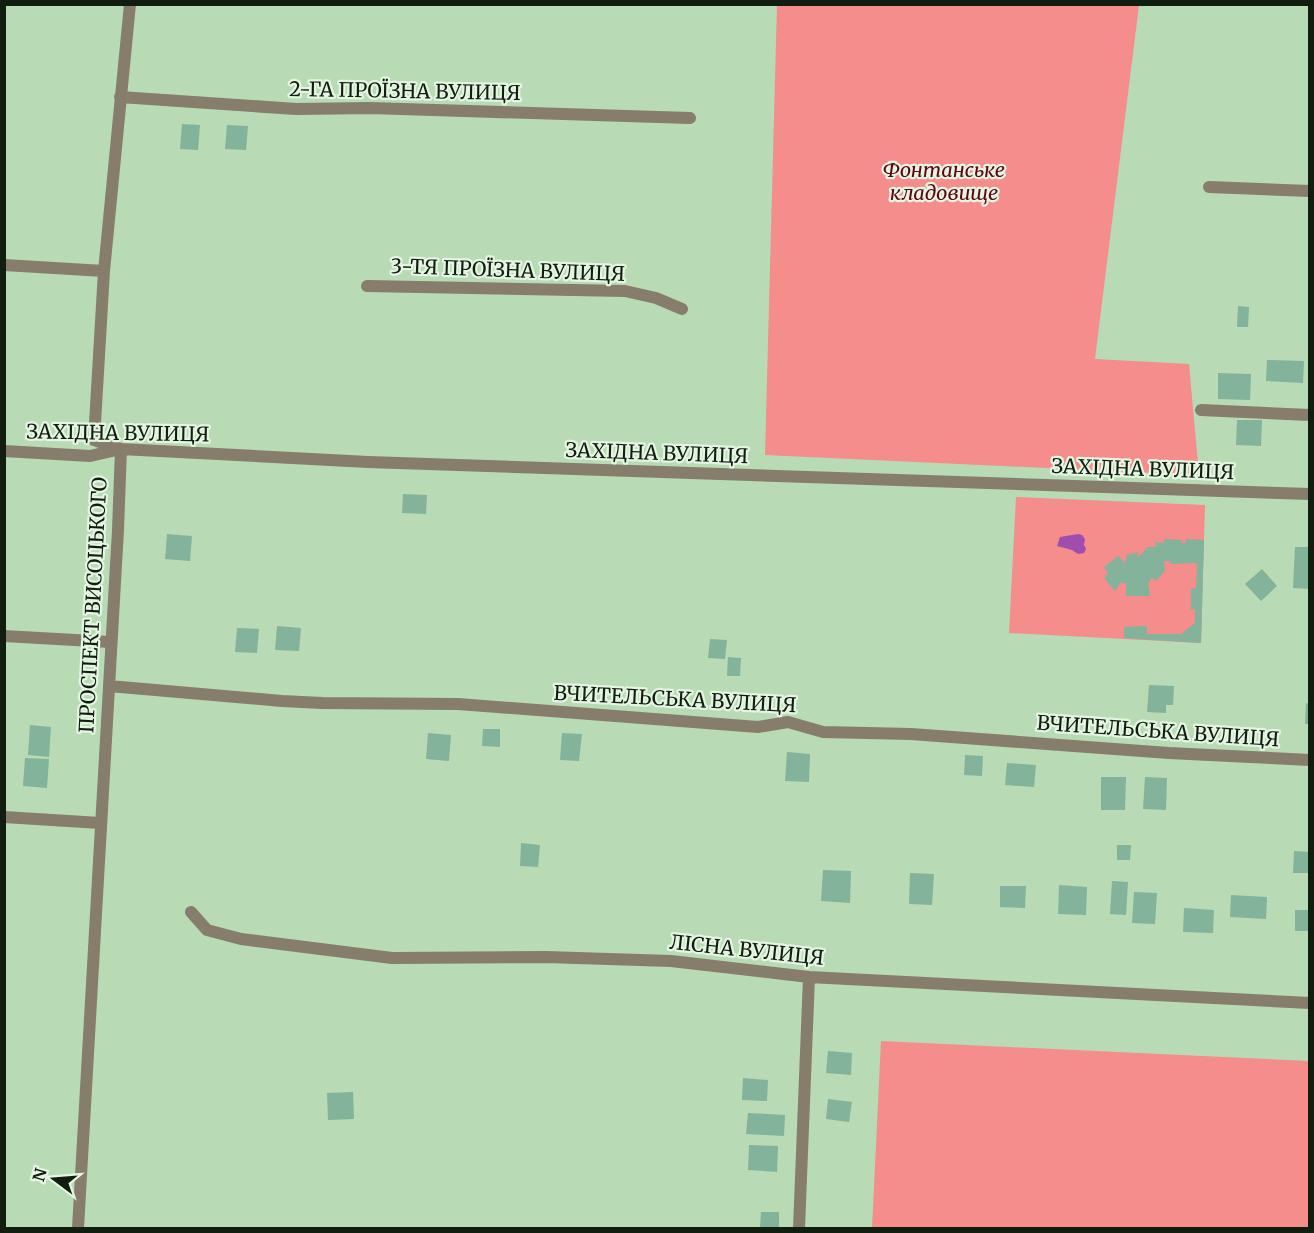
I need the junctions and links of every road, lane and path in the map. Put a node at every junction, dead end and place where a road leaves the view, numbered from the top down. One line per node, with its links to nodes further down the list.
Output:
1 (130, 4): 2 (street)
2 (120, 97): 3 (street, 2-ГА ПРОЇЗНА ВУЛИЦЯ); 7 (street)
3 (690, 118)
4 (1209, 187): 5 (street)
5 (1310, 191)
6 (4, 265): 7 (street)
7 (104, 271): 12 (street)
8 (367, 286): 9 (street, 3-ТЯ ПРОЇЗНА ВУЛИЦЯ)
9 (682, 309)
10 (1201, 410): 11 (street)
11 (1310, 415)
12 (121, 449): 13 (street, ЗАХІДНА ВУЛИЦЯ); 14 (street, ЗАХІДНА ВУЛИЦЯ); 16 (street, ПРОСПЕКТ ВИСОЦЬКОГО)
13 (4, 451)
14 (1310, 494)
15 (4, 636): 16 (street)
16 (111, 642): 17 (street, ПРОСПЕКТ ВИСОЦЬКОГО)
17 (109, 686): 18 (street, ВЧИТЕЛЬСЬКА ВУЛИЦЯ); 20 (street, ПРОСПЕКТ ВИСОЦЬКОГО)
18 (1310, 760)
19 (4, 817): 20 (street)
20 (100, 823): 24 (street, ПРОСПЕКТ ВИСОЦЬКОГО)
21 (191, 912): 22 (street, ЛІСНА ВУЛИЦЯ)
22 (809, 976): 23 (street, ЛІСНА ВУЛИЦЯ); 25 (street)
23 (1310, 1003)
24 (78, 1228)
25 (799, 1228)

